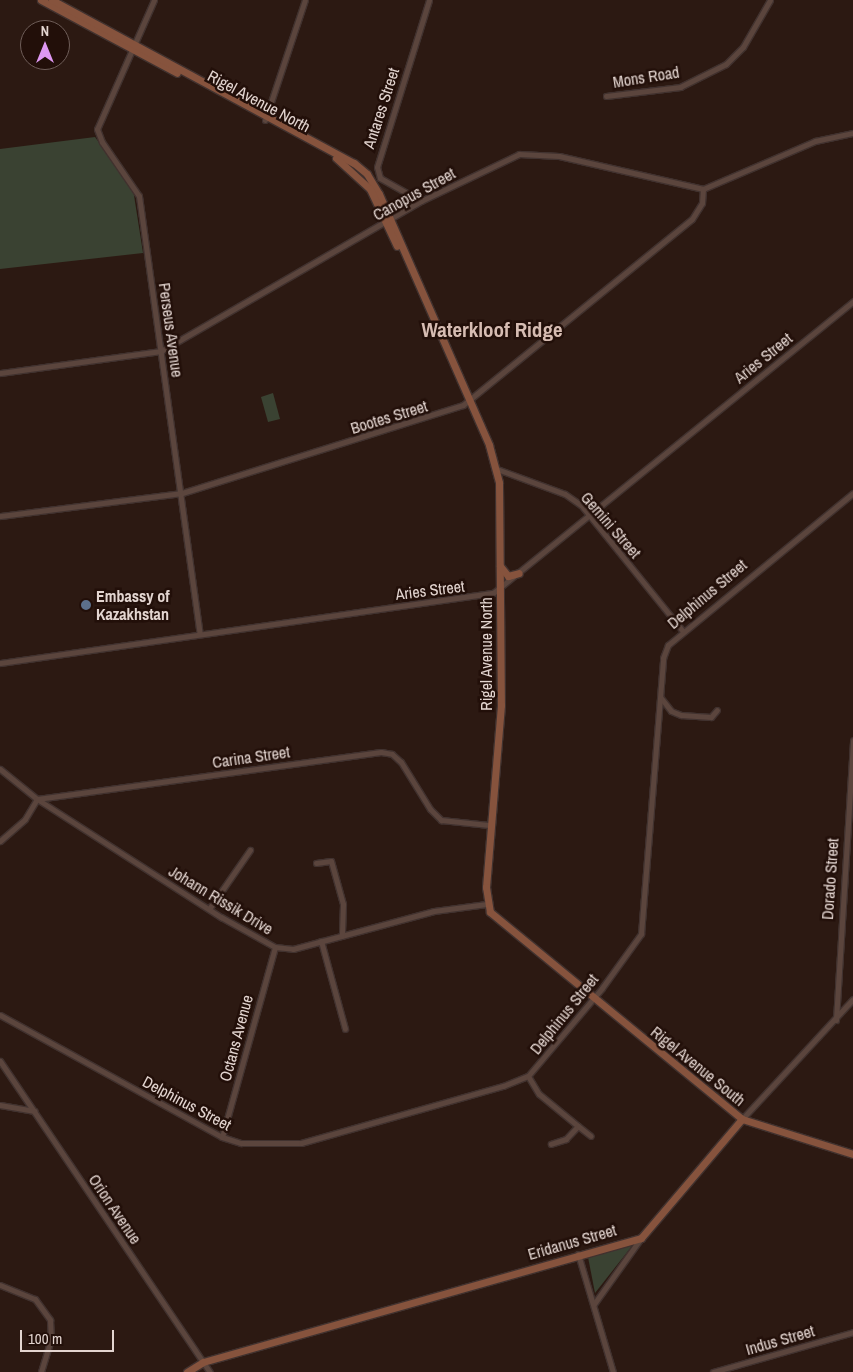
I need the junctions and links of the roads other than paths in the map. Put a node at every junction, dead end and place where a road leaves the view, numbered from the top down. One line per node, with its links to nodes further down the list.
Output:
1 (42, 0): 7 (main road, Rigel Avenue North)
2 (52, 0): 7 (main road, Rigel Avenue North)
3 (154, 0): 7 (street)
4 (305, 0): 9 (street)
5 (429, 0): 12 (street, Antares Street)
6 (770, 0): 8 (street, Mons Road)
7 (132, 46): 9 (main road, Rigel Avenue North); 15 (street, Perseus Avenue)
8 (606, 96)
9 (266, 118): 13 (main road, Rigel Avenue North)
10 (853, 133): 11 (street)
11 (703, 189): 12 (street, Canopus Street); 17 (street, Bootes Street)
12 (421, 201): 13 (street, Canopus Street)
13 (389, 222): 15 (street, Canopus Street); 17 (main road, Rigel Avenue North)
14 (853, 301): 22 (street, Aries Street)
15 (161, 351): 16 (street, Canopus Street); 19 (street, Perseus Avenue)
16 (0, 373)
17 (469, 401): 18 (main road, Rigel Avenue North); 19 (street, Bootes Street)
18 (497, 469): 22 (street, Gemini Street); 23 (main road, Rigel Avenue North)
19 (182, 493): 21 (street, Bootes Street); 27 (street, Perseus Avenue)
20 (853, 493): 26 (street, Delphinus Street)
21 (0, 516)
22 (590, 516): 24 (street, Aries Street); 26 (street, Gemini Street)
23 (499, 566): 24 (main road); 25 (main road, Rigel Avenue North)
24 (519, 573): 25 (street, Aries Street)
25 (500, 590): 27 (street, Aries Street); 34 (main road, Rigel Avenue North)
26 (682, 630): 29 (street, Delphinus Street)
27 (200, 633): 28 (street, Aries Street)
28 (0, 663)
29 (661, 698): 30 (street); 43 (street, Delphinus Street)
30 (717, 710)
31 (853, 741): 46 (street, Dorado Street)
32 (0, 769): 33 (street, Johann Rissik Drive)
33 (37, 799): 34 (street, Carina Street); 35 (street); 39 (street, Johann Rissik Drive)
34 (490, 825): 38 (main road, Rigel Avenue North)
35 (0, 841)
36 (250, 850): 39 (street)
37 (316, 863): 40 (street)
38 (487, 904): 40 (street, Johann Rissik Drive); 43 (main road)
39 (209, 909): 42 (street, Johann Rissik Drive)
40 (342, 936): 41 (street, Johann Rissik Drive)
41 (321, 942): 42 (street, Johann Rissik Drive); 47 (street)
42 (275, 946): 55 (street, Octans Avenue)
43 (594, 998): 49 (street, Delphinus Street); 52 (main road, Rigel Avenue South)
44 (853, 999): 46 (street, Eridanus Street)
45 (0, 1015): 55 (street, Delphinus Street)
46 (836, 1020): 52 (street, Eridanus Street)
47 (345, 1029)
48 (0, 1061): 51 (street, Orion Avenue)
49 (528, 1076): 53 (street); 55 (street, Delphinus Street)
50 (0, 1105): 51 (street)
51 (34, 1112): 63 (street, Orion Avenue)
52 (742, 1119): 57 (main road, Rigel Avenue South); 58 (main road, Eridanus Street)
53 (578, 1126): 54 (street); 56 (street)
54 (591, 1136)
55 (222, 1137)
56 (551, 1144)
57 (853, 1154)
58 (641, 1238): 59 (main road, Eridanus Street); 61 (street)
59 (578, 1254): 61 (street); 63 (main road, Eridanus Street)
60 (0, 1285): 64 (street)
61 (594, 1304): 67 (street)
62 (853, 1332): 68 (street, Indus Street)
63 (203, 1362): 65 (main road, Eridanus Street); 66 (street, Orion Avenue)
64 (41, 1372)
65 (187, 1372)
66 (210, 1372)
67 (613, 1372)
68 (713, 1372)

